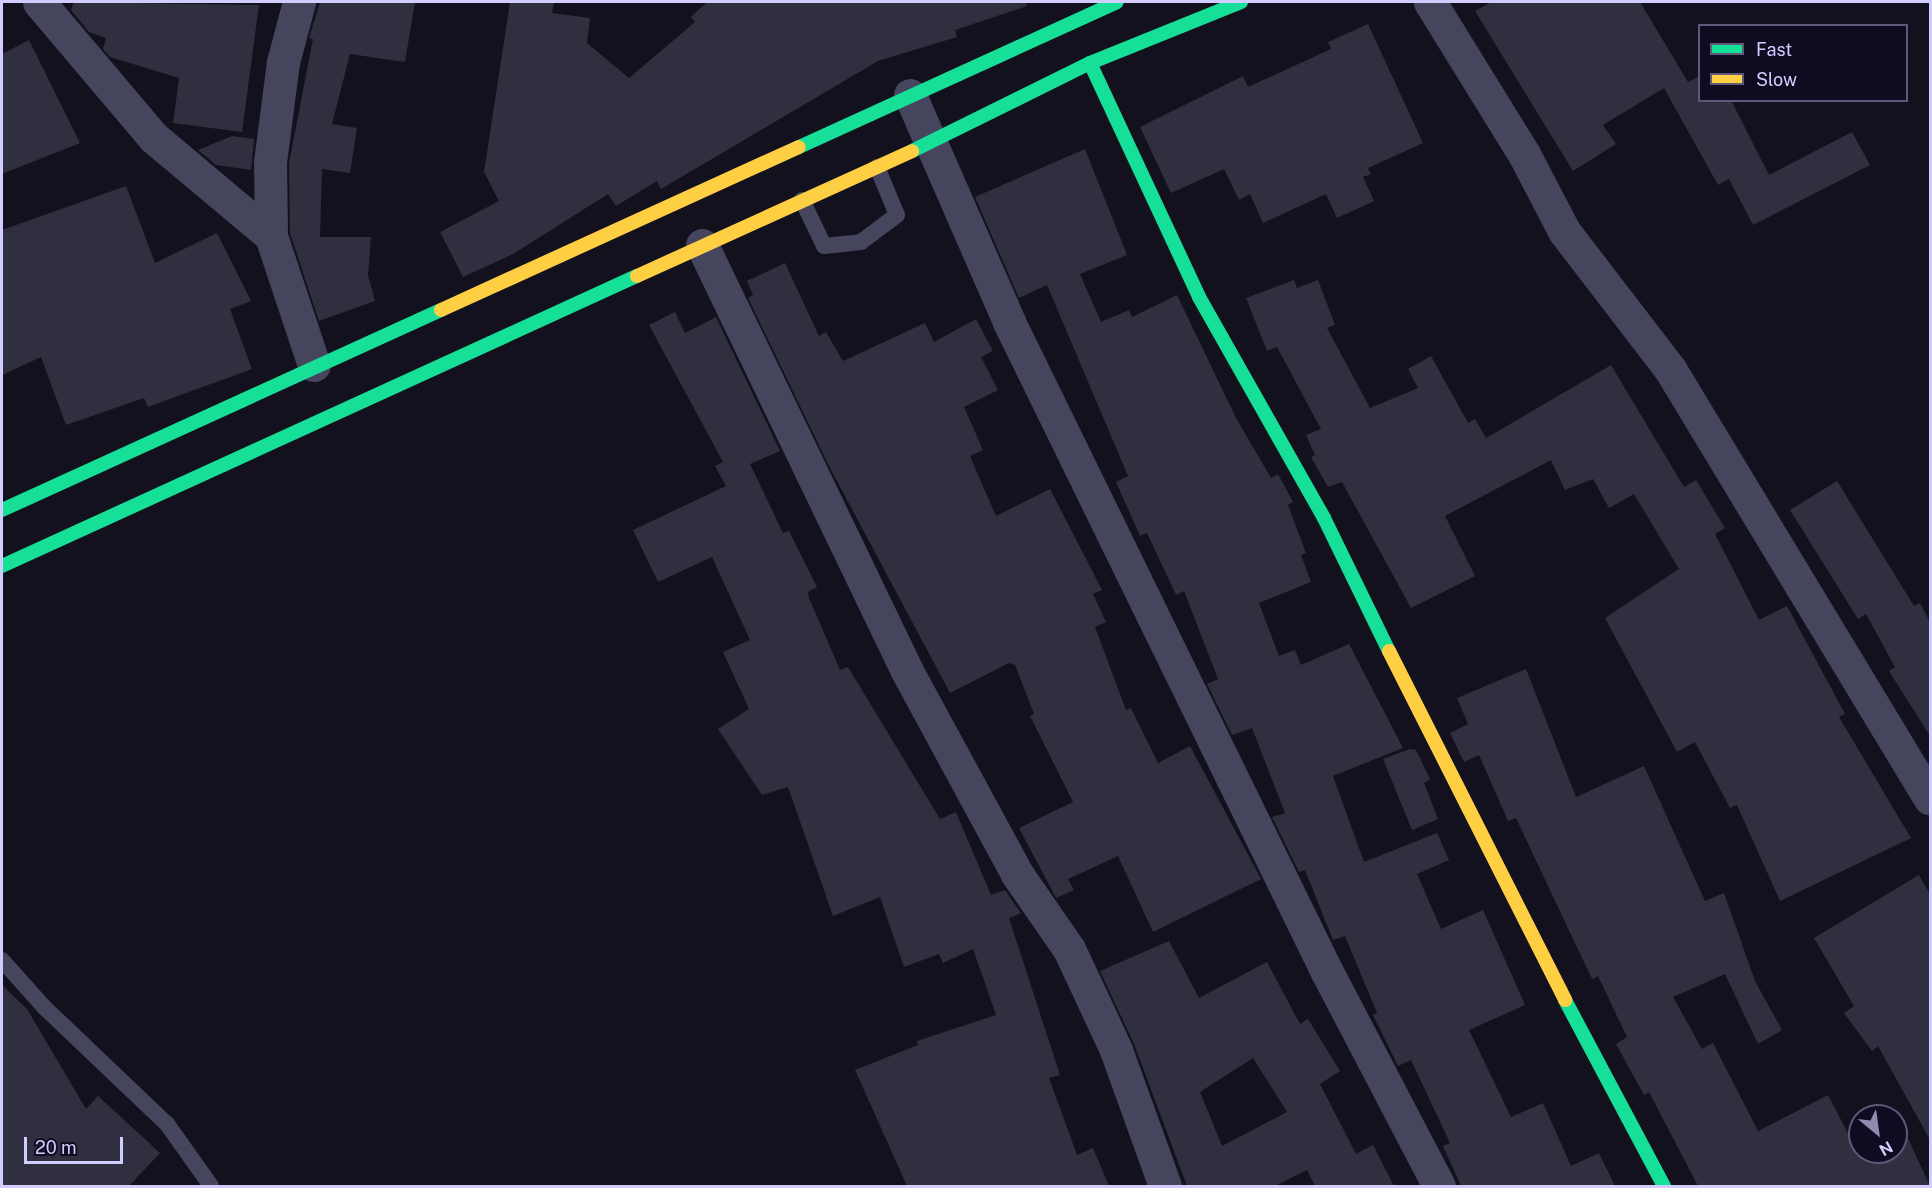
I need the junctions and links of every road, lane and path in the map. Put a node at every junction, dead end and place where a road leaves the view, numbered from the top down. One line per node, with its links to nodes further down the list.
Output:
1 (39, 2): 11 (street)
2 (299, 2): 11 (street)
3 (1117, 2): 7 (main road)
4 (1241, 2): 6 (main road)
5 (1430, 2): 16 (street)
6 (1090, 63): 8 (main road); 21 (main road)
7 (910, 95): 8 (street); 13 (main road)
8 (929, 143): 9 (main road); 20 (street)
9 (877, 166): 10 (main road); 10 (lane)
10 (802, 200): 12 (main road)
11 (271, 236): 13 (street)
12 (702, 244): 15 (main road); 19 (street)
13 (314, 364): 14 (main road)
14 (2, 510)
15 (2, 566)
16 (1930, 799)
17 (2, 960): 18 (lane)
18 (211, 1186)
19 (1165, 1186)
20 (1439, 1186)
21 (1664, 1186)

